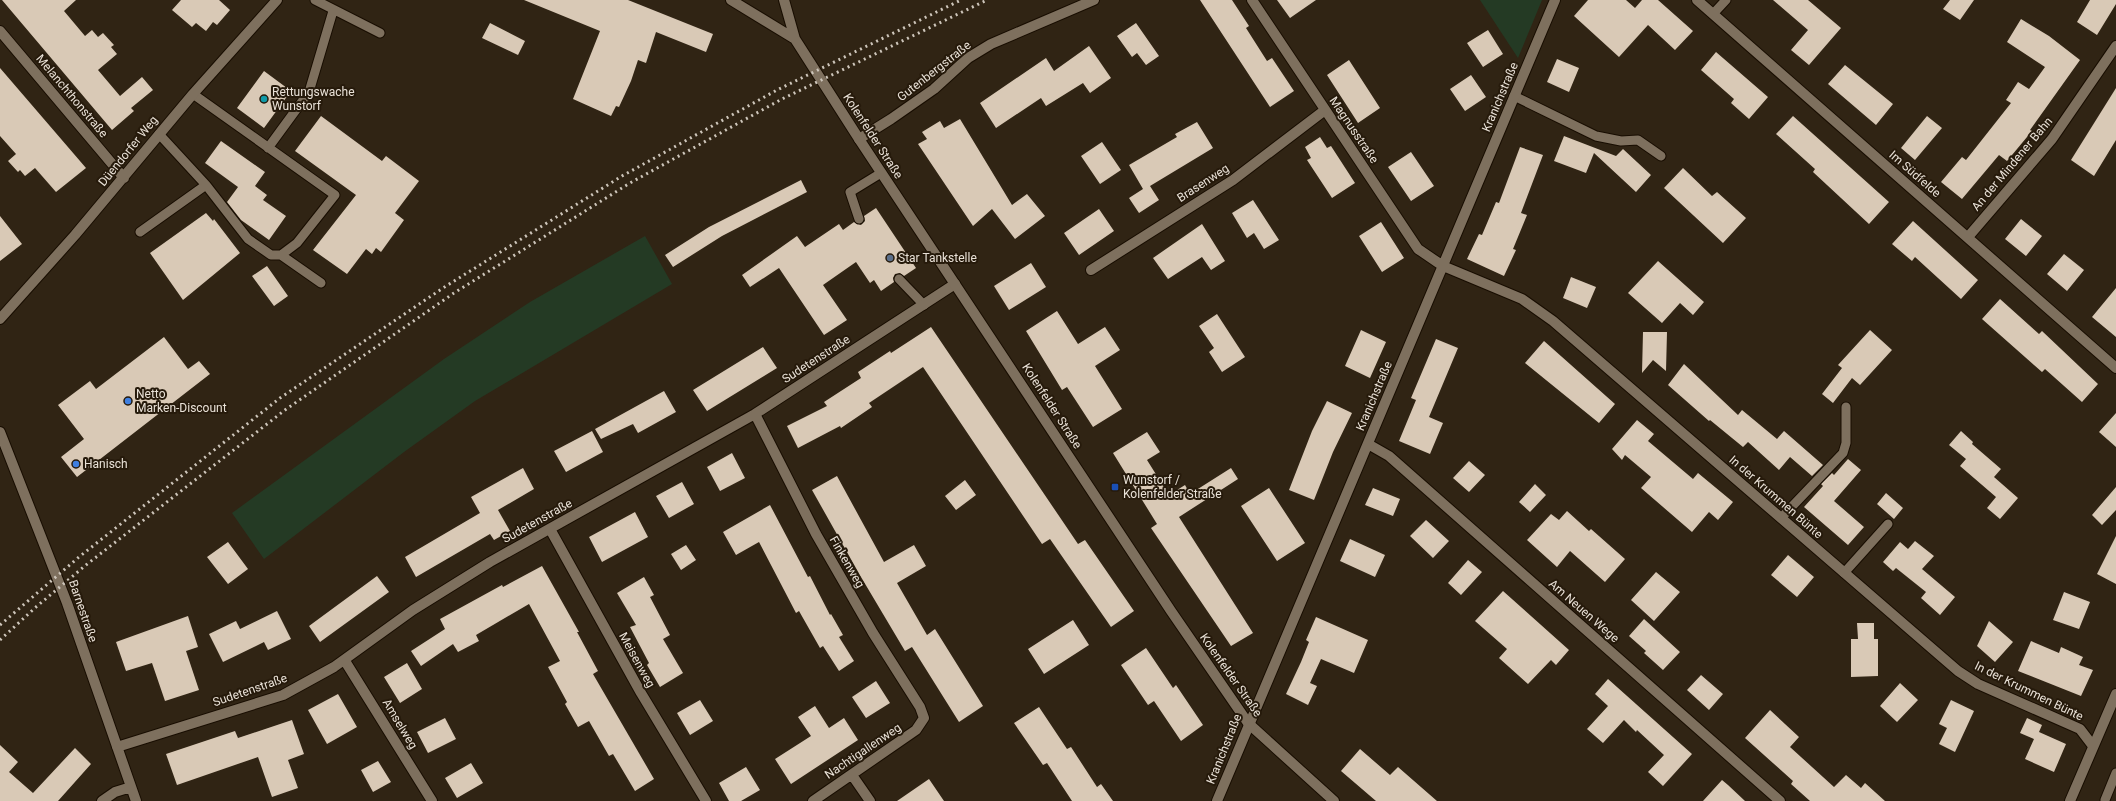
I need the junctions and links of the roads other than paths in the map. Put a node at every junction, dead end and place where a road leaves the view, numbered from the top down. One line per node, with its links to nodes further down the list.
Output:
1 (277, 0): 16 (street, Düendorfer Weg)
2 (315, 0): 10 (lane)
3 (731, 0): 14 (street)
4 (784, 0): 14 (street, Kolenfelder Straße)
5 (1094, 0): 20 (street, Gutenbergstraße)
6 (1252, 0): 18 (street, Magnusstraße)
7 (1555, 0): 17 (street, Kranichstraße)
8 (1697, 0): 11 (street, Im Südfelde)
9 (1726, 0): 11 (lane)
10 (333, 11): 13 (lane); 21 (lane)
11 (1713, 14): 28 (street, Im Südfelde)
12 (0, 31): 24 (street, Melanchthonstraße)
13 (380, 33)
14 (795, 39): 20 (street, Kolenfelder Straße)
15 (2116, 46): 28 (street, An der Mindener Bahn)
16 (193, 94): 19 (street, Düendorfer Weg); 21 (lane)
17 (1514, 96): 22 (lane); 30 (street, Kranichstraße)
18 (1325, 110): 30 (street, Magnusstraße); 31 (street, Brasenweg)
19 (159, 134): 24 (street, Düendorfer Weg); 25 (lane)
20 (859, 139): 23 (street, Kolenfelder Straße)
21 (268, 148): 29 (lane)
22 (1661, 156)
23 (881, 173): 26 (lane); 34 (street, Kolenfelder Straße)
24 (124, 178): 36 (street, Düendorfer Weg)
25 (206, 185): 27 (lane); 29 (lane)
26 (859, 219)
27 (140, 232)
28 (1968, 237): 37 (street, Im Südfelde)
29 (282, 255): 33 (lane)
30 (1443, 266): 41 (street, Kranichstraße); 42 (street, In der Krummen Bünte)
31 (1091, 270)
32 (899, 279): 35 (lane)
33 (321, 283)
34 (955, 284): 35 (street, Sudetenstraße); 49 (street, Kolenfelder Straße)
35 (924, 304): 39 (street, Sudetenstraße)
36 (0, 319)
37 (2116, 368)
38 (1846, 407): 42 (lane)
39 (755, 414): 44 (street, Sudetenstraße); 48 (street, Finkenweg)
40 (0, 432): 51 (street, Barnestraße)
41 (1368, 444): 49 (street, Kranichstraße); 64 (street, Am Neuen Wege)
42 (1781, 518): 45 (street, In der Krummen Bünte)
43 (1888, 524): 45 (lane)
44 (550, 529): 46 (street, Sudetenstraße); 59 (street, Meisenweg)
45 (1844, 573): 50 (street, In der Krummen Bünte)
46 (345, 661): 51 (street, Sudetenstraße); 58 (street, Amselweg)
47 (2116, 694): 50 (street)
48 (924, 718): 53 (street, Nachtigallenweg)
49 (1248, 723): 62 (street, Kranichstraße); 63 (street, Kolenfelder Straße)
50 (2093, 746): 65 (street)
51 (117, 747): 54 (street, Barnestraße)
52 (2116, 773): 55 (lane)
53 (852, 775): 60 (street, Nachtigallenweg); 61 (street)
54 (131, 787): 56 (street); 57 (street, Barnestraße)
55 (2105, 800)
56 (102, 801)
57 (136, 801)
58 (432, 801)
59 (706, 801)
60 (813, 801)
61 (870, 801)
62 (1217, 801)
63 (1334, 801)
64 (1780, 801)
65 (2070, 801)

